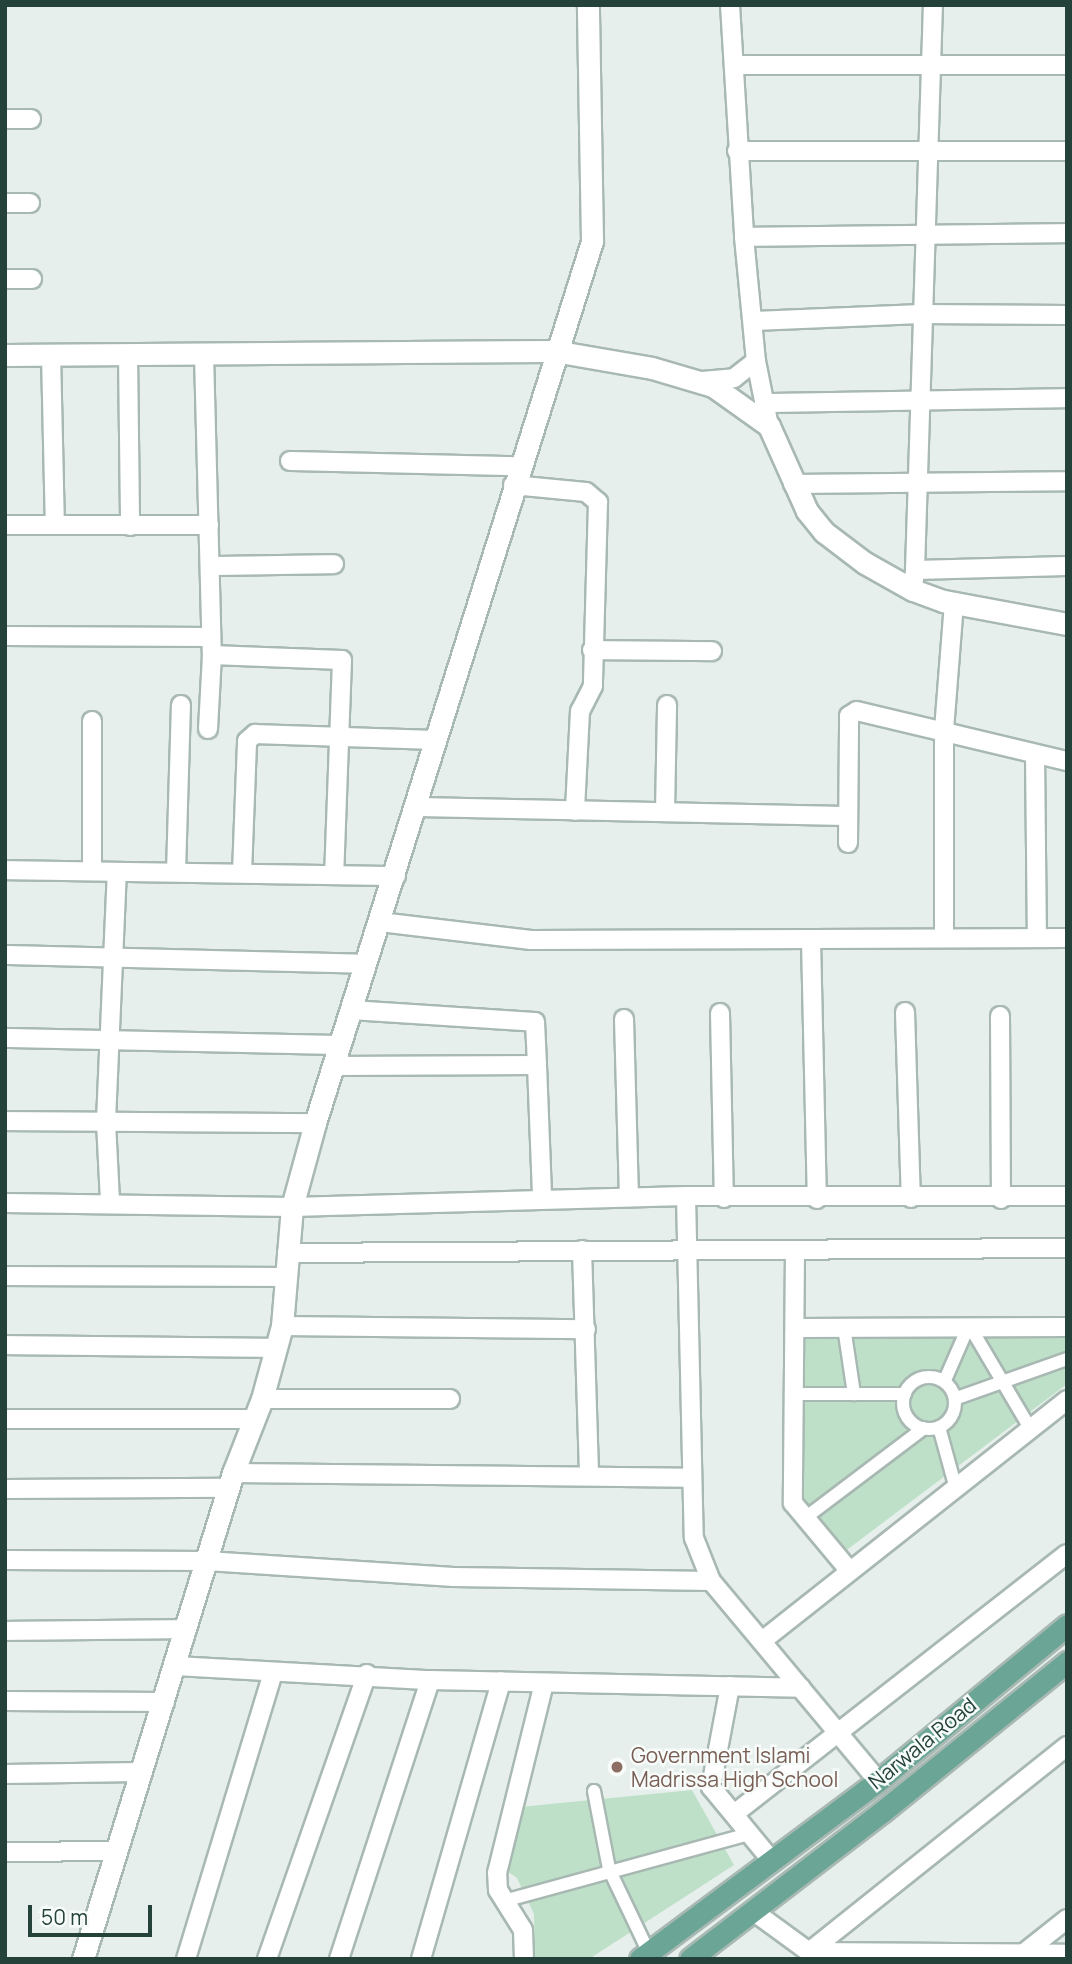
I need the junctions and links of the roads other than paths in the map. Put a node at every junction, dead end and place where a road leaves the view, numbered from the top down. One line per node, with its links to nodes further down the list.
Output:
1 (589, 5): 22 (street)
2 (730, 5): 4 (street)
3 (933, 5): 5 (street)
4 (734, 65): 5 (street); 9 (street)
5 (933, 65): 6 (street); 10 (street)
6 (1067, 65)
7 (5, 119): 8 (street)
8 (31, 119)
9 (737, 150): 10 (street); 16 (street)
10 (929, 151): 11 (street); 14 (street)
11 (1067, 151)
12 (5, 203): 13 (street)
13 (30, 204)
14 (925, 233): 15 (street); 16 (street); 19 (street)
15 (1067, 233)
16 (744, 237): 21 (street)
17 (5, 279): 18 (street)
18 (32, 279)
19 (921, 314): 20 (street); 21 (street); 30 (street)
20 (1067, 315)
21 (754, 321): 27 (street)
22 (554, 351): 26 (street); 28 (street); 34 (street)
23 (51, 354): 24 (street); 25 (street); 38 (street)
24 (128, 354): 26 (street); 41 (street)
25 (5, 355)
26 (204, 355): 40 (street)
27 (756, 362): 28 (street); 31 (street)
28 (702, 381): 32 (street)
29 (1067, 398): 30 (street)
30 (920, 400): 31 (street); 36 (street)
31 (764, 403): 32 (street)
32 (769, 426): 37 (street)
33 (290, 461): 34 (street)
34 (516, 476): 50 (street); 58 (street)
35 (1067, 481): 36 (street)
36 (918, 483): 37 (street); 45 (street)
37 (793, 484): 45 (street)
38 (55, 524): 39 (street); 41 (street)
39 (5, 525)
40 (209, 525): 41 (street); 43 (street)
41 (130, 526)
42 (334, 564): 43 (street)
43 (210, 566): 49 (street)
44 (1067, 566): 45 (street)
45 (914, 580): 46 (street)
46 (954, 604): 47 (street); 56 (street)
47 (1067, 624)
48 (5, 636): 49 (street)
49 (212, 646): 55 (street); 57 (street)
50 (592, 650): 51 (street); 62 (street)
51 (712, 651)
52 (181, 705): 69 (street)
53 (667, 705): 63 (street)
54 (92, 721): 67 (street)
55 (208, 729)
56 (944, 730): 59 (street); 64 (street); 75 (street)
57 (335, 734): 58 (street); 70 (street); 71 (street)
58 (434, 740): 61 (street)
59 (1035, 754): 60 (street); 74 (street)
60 (1067, 761)
61 (416, 807): 62 (street); 72 (street)
62 (575, 811): 63 (street)
63 (665, 812): 64 (street)
64 (849, 816): 65 (street)
65 (848, 843)
66 (5, 870): 67 (street)
67 (92, 871): 68 (street)
68 (117, 872): 69 (street); 79 (street)
69 (177, 872): 70 (street)
70 (242, 873): 71 (street)
71 (334, 875): 72 (street)
72 (396, 876): 73 (street)
73 (380, 922): 77 (street); 80 (street)
74 (1037, 937): 75 (street); 76 (street)
75 (944, 938): 77 (street)
76 (1067, 938)
77 (811, 940): 100 (street)
78 (5, 956): 79 (street)
79 (113, 958): 80 (street); 87 (street)
80 (365, 964): 81 (street)
81 (351, 1010): 88 (street); 90 (street)
82 (905, 1012): 99 (street)
83 (720, 1013): 98 (street)
84 (1000, 1016): 101 (street)
85 (624, 1019): 96 (street)
86 (5, 1038): 87 (street)
87 (110, 1040): 88 (street); 92 (street)
88 (340, 1045): 89 (street)
89 (335, 1066): 90 (street); 93 (street)
90 (537, 1066): 97 (street)
91 (5, 1121): 92 (street)
92 (107, 1121): 93 (street); 102 (street)
93 (316, 1123): 104 (street)
94 (686, 1196): 96 (street); 98 (street); 107 (street)
95 (1067, 1196): 101 (street)
96 (629, 1197): 97 (street)
97 (542, 1198): 104 (street)
98 (724, 1198): 100 (street)
99 (911, 1198): 100 (street); 101 (street)
100 (817, 1199)
101 (1001, 1199)
102 (110, 1202): 103 (street); 104 (street)
103 (5, 1203)
104 (292, 1207): 109 (street)
105 (1067, 1248): 108 (street)
106 (582, 1250): 107 (street); 109 (street); 117 (street)
107 (686, 1250): 108 (street); 135 (street)
108 (795, 1250): 116 (street)
109 (287, 1253): 111 (street)
110 (5, 1276): 111 (street)
111 (286, 1278): 113 (street)
112 (969, 1325): 114 (street); 115 (street); 121 (street); 122 (street)
113 (282, 1326): 117 (street); 119 (street)
114 (844, 1327): 116 (street); 124 (street)
115 (1067, 1327)
116 (796, 1328): 123 (street)
117 (586, 1329): 134 (street)
118 (5, 1345): 119 (street)
119 (274, 1348): 129 (street)
120 (1067, 1359): 122 (street)
121 (945, 1380): 125 (street); 126 (street)
122 (1002, 1381): 126 (street); 133 (street)
123 (795, 1394): 124 (street); 139 (street)
124 (853, 1394): 125 (street)
125 (905, 1394): 132 (street)
126 (957, 1398): 131 (street)
127 (450, 1399): 129 (street)
128 (1067, 1400): 133 (street)
129 (257, 1409): 130 (street); 136 (street)
130 (5, 1419)
131 (939, 1427): 132 (street); 137 (street)
132 (924, 1428): 139 (street)
133 (1030, 1428): 137 (street)
134 (589, 1476): 135 (street); 136 (street)
135 (690, 1478): 144 (street)
136 (231, 1481): 138 (street); 142 (street)
137 (955, 1485): 143 (street)
138 (5, 1489)
139 (805, 1518): 143 (street)
140 (1067, 1553): 160 (street)
141 (5, 1560): 142 (street)
142 (207, 1561): 144 (street); 146 (street)
143 (848, 1569): 148 (street)
144 (711, 1581): 148 (street)
145 (1067, 1625): 164 (main road, Narwala Road)
146 (187, 1629): 147 (street); 150 (street)
147 (5, 1631)
148 (762, 1641): 157 (street)
149 (1067, 1662): 173 (main road, Narwala Road)
150 (176, 1666): 151 (street); 159 (street)
151 (273, 1672): 152 (street); 180 (street)
152 (367, 1674): 153 (street); 181 (street)
153 (430, 1679): 154 (street); 182 (street)
154 (501, 1681): 155 (street); 183 (street)
155 (544, 1683): 156 (street); 172 (street)
156 (730, 1686): 157 (street); 166 (street)
157 (801, 1688): 160 (street)
158 (5, 1701): 159 (street)
159 (165, 1702): 162 (street)
160 (838, 1731): 164 (street); 166 (street)
161 (1067, 1746): 175 (street)
162 (139, 1772): 163 (street); 168 (street)
163 (5, 1774)
164 (878, 1781): 170 (main road, Narwala Road)
165 (594, 1791): 171 (street)
166 (734, 1814): 167 (street)
167 (749, 1834): 170 (street); 171 (street)
168 (114, 1851): 169 (street); 179 (street)
169 (5, 1852)
170 (772, 1861): 178 (main road, Narwala Road)
171 (609, 1869): 172 (street); 178 (street)
172 (504, 1900): 184 (street)
173 (752, 1911): 175 (street); 185 (main road, Narwala Road)
174 (1067, 1919): 176 (street)
175 (808, 1952): 176 (street)
176 (1024, 1953): 177 (street)
177 (1067, 1954)
178 (645, 1956)
179 (83, 1959)
180 (186, 1959)
181 (267, 1959)
182 (338, 1959)
183 (421, 1959)
184 (524, 1959)
185 (690, 1959)

